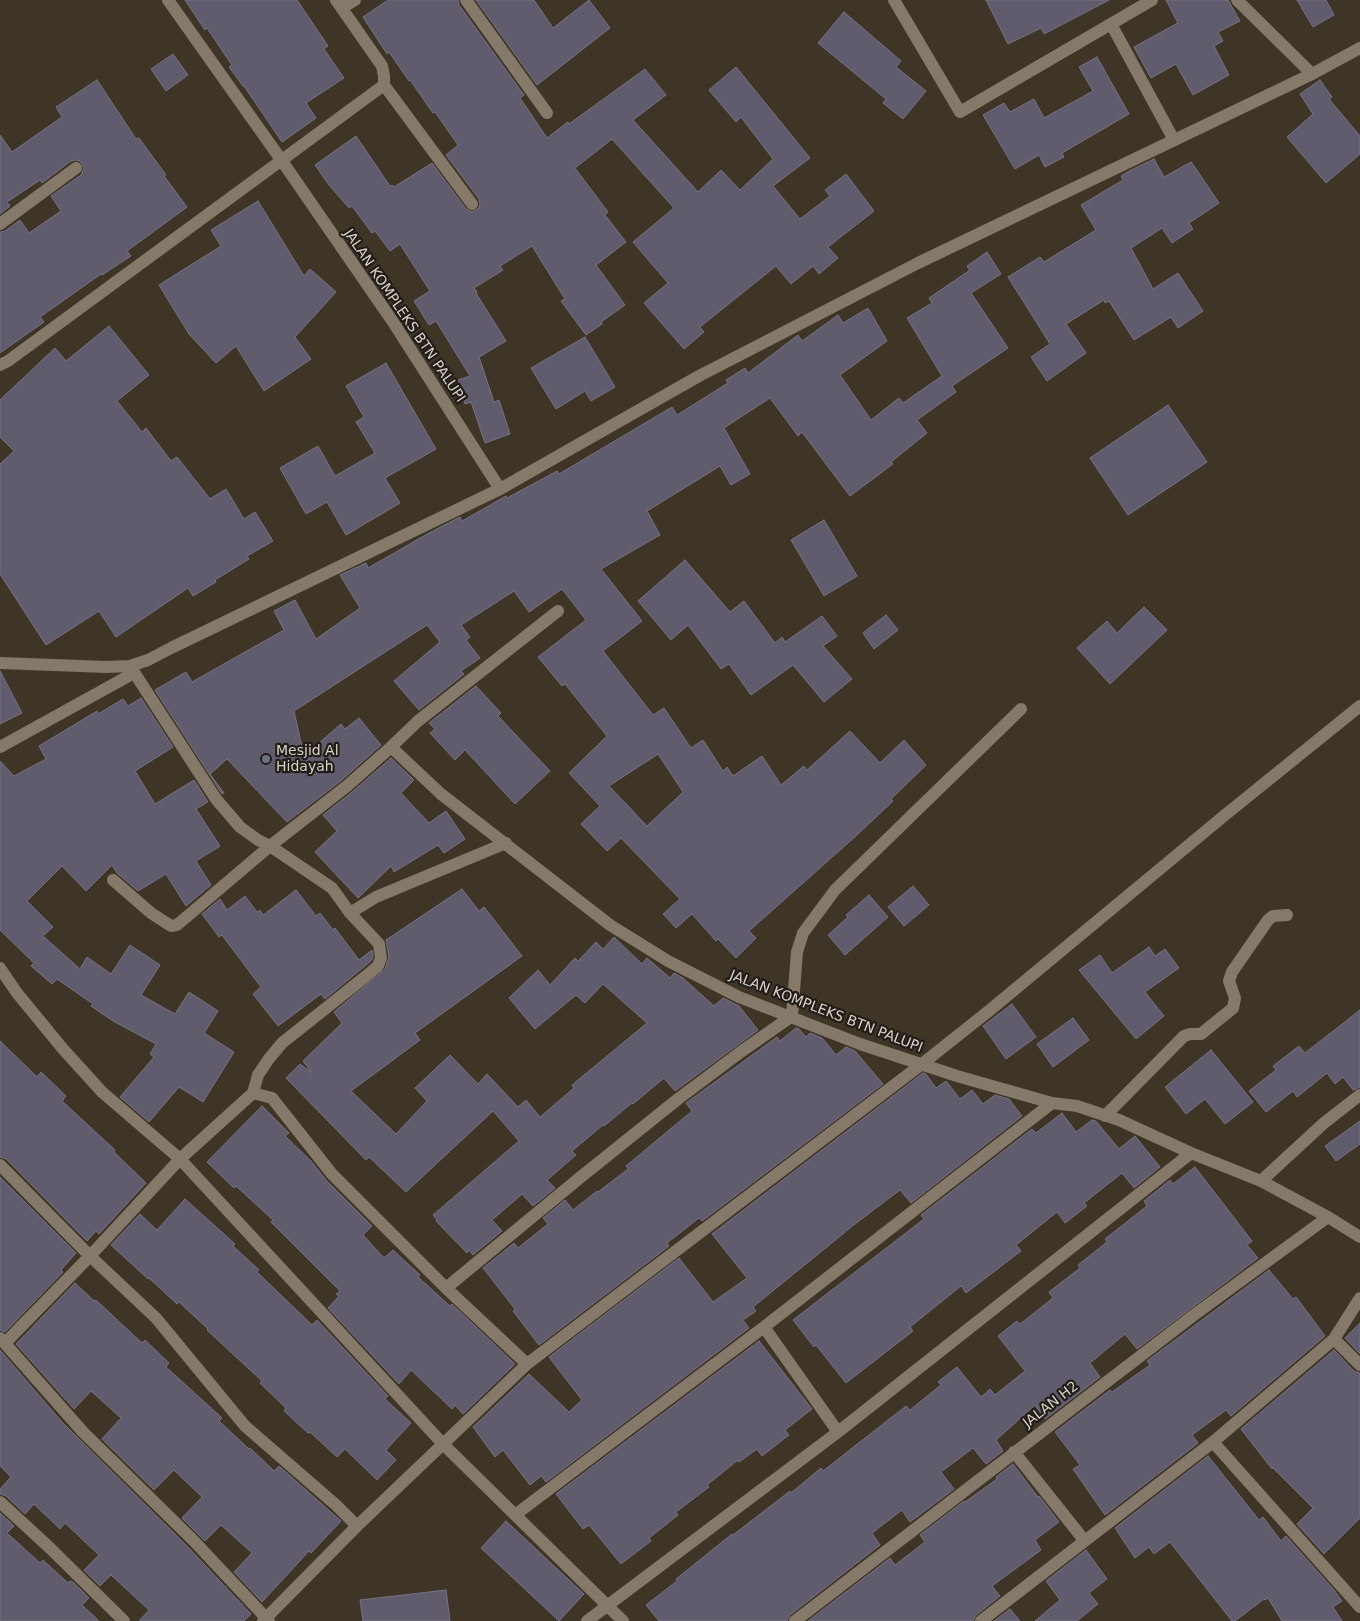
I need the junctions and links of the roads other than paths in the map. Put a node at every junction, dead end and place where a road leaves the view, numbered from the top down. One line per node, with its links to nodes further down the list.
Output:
1 (168, 0): 14 (street, JALAN KOMPLEKS BTN PALUPI)
2 (355, 0): 7 (street)
3 (466, 0): 12 (street)
4 (894, 0): 8 (street)
5 (1152, 0): 8 (street)
6 (1237, 0): 10 (street)
7 (339, 4): 11 (street)
8 (1111, 24): 13 (street)
9 (1360, 48): 10 (street)
10 (1312, 74): 13 (street)
11 (384, 85): 14 (street); 16 (street)
12 (548, 113)
13 (1174, 140): 19 (street)
14 (282, 161): 18 (street); 19 (street, JALAN KOMPLEKS BTN PALUPI)
15 (76, 168): 17 (street)
16 (472, 204)
17 (0, 224)
18 (0, 365)
19 (500, 489): 22 (street)
20 (558, 611): 26 (street)
21 (0, 663): 22 (street)
22 (132, 669): 25 (street); 28 (street)
23 (1360, 706): 34 (street)
24 (1020, 709): 33 (street)
25 (0, 747)
26 (391, 747): 27 (street, JALAN KOMPLEKS BTN PALUPI); 28 (street)
27 (506, 843): 30 (street); 33 (street, JALAN KOMPLEKS BTN PALUPI)
28 (270, 846): 29 (street); 30 (street)
29 (113, 880)
30 (350, 913): 35 (street)
31 (1286, 915): 38 (street)
32 (0, 968): 40 (street)
33 (792, 1016): 34 (street, JALAN KOMPLEKS BTN PALUPI); 46 (street)
34 (922, 1064): 37 (street, JALAN KOMPLEKS BTN PALUPI); 51 (street)
35 (253, 1093): 40 (street); 46 (street)
36 (1360, 1095): 42 (street)
37 (1052, 1103): 38 (street, JALAN KOMPLEKS BTN PALUPI); 48 (street)
38 (1105, 1116): 39 (street, JALAN KOMPLEKS BTN PALUPI)
39 (1192, 1153): 42 (street, JALAN KOMPLEKS BTN PALUPI); 53 (street)
40 (180, 1159): 45 (street); 55 (street)
41 (0, 1165): 45 (street)
42 (1261, 1181): 43 (street, JALAN KOMPLEKS BTN PALUPI)
43 (1328, 1217): 44 (street, JALAN KOMPLEKS BTN PALUPI); 56 (street, JALAN H2)
44 (1360, 1237)
45 (90, 1256): 50 (street); 59 (street)
46 (446, 1288): 51 (street)
47 (1360, 1298): 49 (street)
48 (764, 1327): 53 (street); 58 (street)
49 (1334, 1339): 52 (street); 54 (street)
50 (2, 1341): 63 (street)
51 (527, 1364): 55 (street)
52 (1360, 1365)
53 (838, 1432): 61 (street)
54 (1212, 1442): 60 (street); 62 (street)
55 (443, 1444): 58 (street); 59 (street)
56 (1014, 1452): 60 (street); 67 (street, JALAN H2)
57 (0, 1502): 64 (street)
58 (515, 1515): 61 (street)
59 (357, 1526): 63 (street)
60 (1084, 1540): 68 (street)
61 (607, 1604): 65 (street); 66 (street)
62 (1360, 1607)
63 (266, 1620)
64 (124, 1621)
65 (586, 1621)
66 (623, 1621)
67 (795, 1621)
68 (981, 1621)

